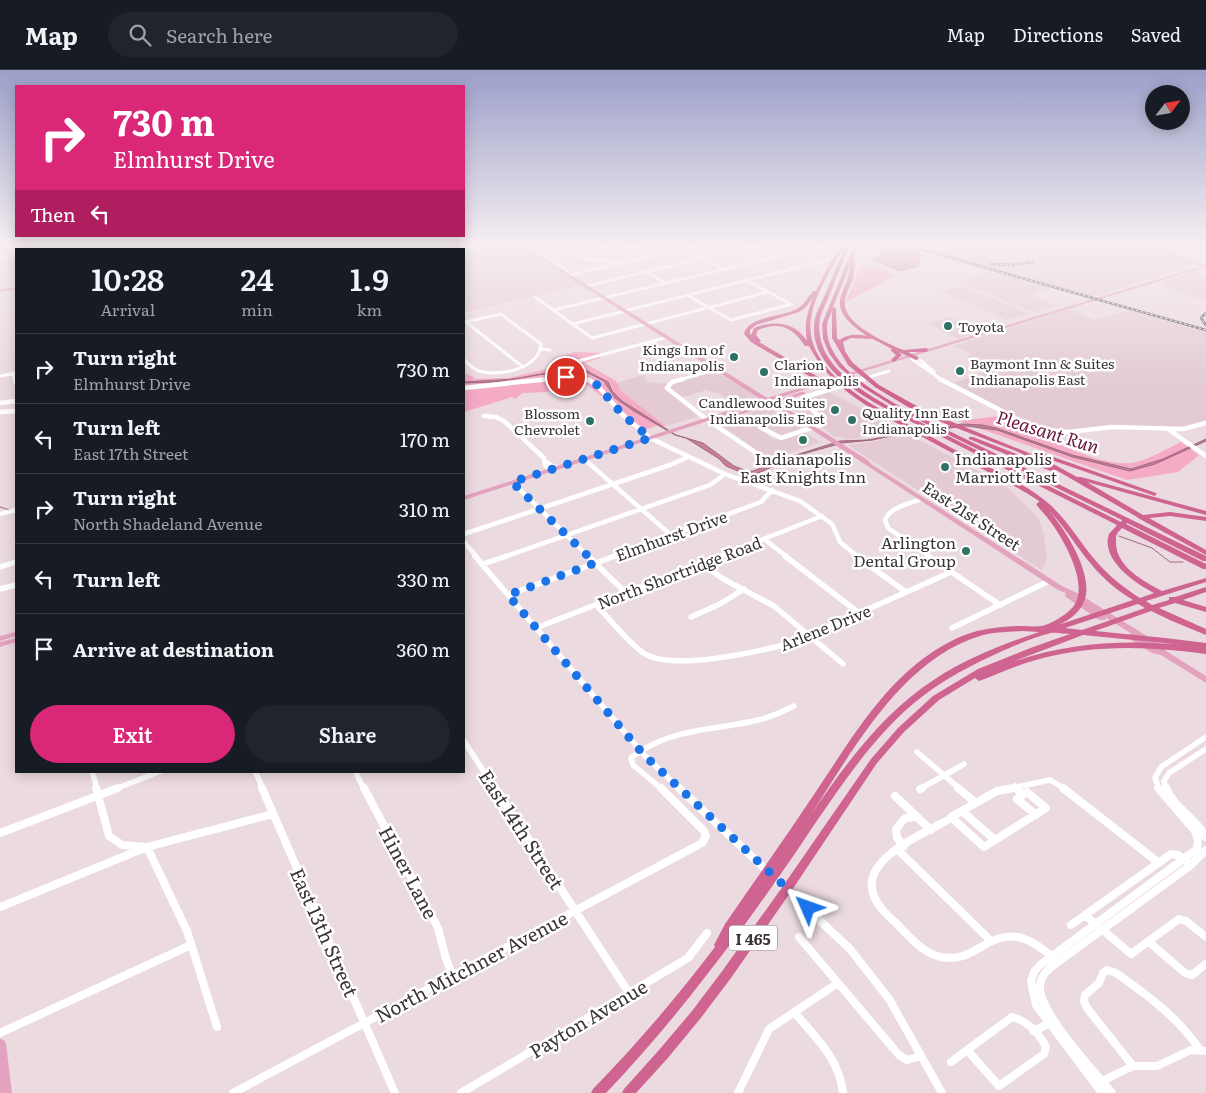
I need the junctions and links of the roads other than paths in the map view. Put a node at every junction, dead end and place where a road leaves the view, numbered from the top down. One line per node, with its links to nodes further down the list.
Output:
1 (597, 293): 14 (main road, East 21st Street)
2 (626, 293): 14 (street)
3 (696, 293): 12 (street)
4 (765, 293): 16 (street)
5 (769, 293): 16 (street)
6 (815, 293): 39 (highway)
7 (818, 293): 30 (highway)
8 (827, 293): 80 (highway)
9 (836, 293): 15 (highway)
10 (845, 293): 23 (highway)
11 (1116, 293): 27 (main road)
12 (687, 295): 16 (street); 18 (street)
13 (535, 297): 17 (street)
14 (605, 298): 17 (street); 18 (main road, East 21st Street)
15 (834, 298): 33 (highway); 37 (highway)
16 (709, 307): 21 (street)
17 (553, 310): 20 (street)
18 (625, 310): 20 (street); 21 (main road, East 21st Street)
19 (465, 322): 24 (street); 34 (street)
20 (573, 324): 21 (street)
21 (646, 324): 22 (main road, East 21st Street)
22 (668, 337): 32 (street); 35 (main road, East 21st Street)
23 (894, 348): 26 (highway); 28 (highway); 31 (highway); 33 (highway)
24 (541, 349): 25 (street); 34 (street)
25 (550, 350)
26 (926, 350): 27 (main road); 28 (main road)
27 (934, 350): 28 (main road)
28 (911, 357): 31 (main road); 41 (main road); 55 (street)
29 (465, 360): 34 (street)
30 (819, 360): 39 (highway); 58 (highway)
31 (894, 360): 37 (main road)
32 (571, 363)
33 (853, 366): 56 (highway)
34 (522, 367)
35 (718, 369): 44 (main road, East 21st Street); 51 (street)
36 (888, 371): 54 (street)
37 (844, 372): 39 (highway); 41 (main road); 57 (highway)
38 (15, 373): 40 (street)
39 (815, 375): 41 (highway); 42 (highway)
40 (0, 376)
41 (828, 383): 42 (main road); 47 (main road)
42 (812, 385): 44 (main road)
43 (465, 388): 59 (street)
44 (766, 400): 47 (main road, East 21st Street); 51 (main road)
45 (15, 401): 46 (street)
46 (0, 403)
47 (772, 404): 51 (main road); 54 (main road, East 21st Street)
48 (15, 411): 49 (street)
49 (0, 412)
50 (484, 416): 64 (street)
51 (709, 420): 59 (main road); 63 (street)
52 (1206, 422): 55 (street)
53 (760, 427): 54 (street)
54 (811, 428): 72 (main road, East 21st Street)
55 (1168, 429): 60 (street)
56 (971, 431): 67 (highway); 76 (highway)
57 (954, 433): 76 (highway); 87 (highway)
58 (927, 436): 65 (highway); 80 (highway)
59 (651, 438): 61 (street); 62 (main road)
60 (1206, 456)
61 (688, 457): 66 (street); 69 (street)
62 (584, 459): 64 (main road); 69 (street)
63 (768, 461)
64 (553, 469): 68 (main road)
65 (990, 471): 111 (highway); 118 (highway)
66 (725, 474): 70 (street); 74 (street)
67 (1067, 474): 86 (highway); 87 (highway)
68 (512, 482): 71 (main road); 73 (street)
69 (613, 484): 73 (street); 74 (street)
70 (772, 490): 78 (street); 83 (street, Elmhurst Drive)
71 (465, 498)
72 (921, 499): 94 (street); 96 (main road, East 21st Street)
73 (540, 509): 81 (street); 82 (street)
74 (640, 509): 82 (street); 83 (street)
75 (15, 510): 77 (street)
76 (1206, 511)
77 (0, 514)
78 (822, 516): 84 (street, North Shortridge Road); 101 (street)
79 (1206, 519): 106 (highway)
80 (1112, 520): 93 (highway)
81 (465, 534)
82 (566, 535): 89 (street); 90 (street)
83 (670, 535): 89 (street, Elmhurst Drive)
84 (764, 539): 91 (street, North Shortridge Road); 107 (street)
85 (465, 543): 90 (street)
86 (1206, 553)
87 (1206, 558)
88 (15, 562): 92 (street)
89 (595, 563): 102 (street); 103 (street, Elmhurst Drive)
90 (482, 564): 103 (street)
91 (702, 564): 99 (street); 102 (street, North Shortridge Road)
92 (0, 567)
93 (1206, 567)
94 (950, 572): 101 (street, Arlene Drive); 105 (street)
95 (1206, 580): 118 (highway, I 465)
96 (1049, 581): 105 (street); 121 (main road, East 21st Street)
97 (15, 585): 98 (street)
98 (0, 590)
99 (744, 590): 108 (street); 113 (street)
100 (1206, 590): 123 (highway, I 465)
101 (906, 592): 107 (street, Arlene Drive)
102 (626, 593): 104 (street, North Shortridge Road)
103 (508, 595): 109 (street)
104 (596, 605): 109 (street, North Shortridge Road); 113 (street, Arlene Drive)
105 (1000, 605): 110 (street)
106 (1206, 610)
107 (859, 613): 113 (street, Arlene Drive)
108 (691, 617)
109 (536, 628): 127 (street)
110 (952, 628)
111 (1206, 632)
112 (15, 634): 114 (main road)
113 (810, 636): 120 (street)
114 (0, 639)
115 (15, 640): 116 (main road)
116 (0, 645)
117 (1206, 646): 167 (highway)
118 (1004, 647): 167 (highway, I 465)
119 (1206, 651): 123 (highway)
120 (843, 664)
121 (1206, 680)
122 (794, 706): 127 (street)
123 (924, 709): 192 (highway, I 465)
124 (1206, 737): 153 (street)
125 (465, 743): 156 (street, East 14th Street)
126 (1206, 750): 148 (street)
127 (640, 751): 156 (street, North Mitchner Avenue); 183 (street)
128 (917, 752): 134 (street)
129 (964, 764): 134 (street)
130 (92, 773): 137 (street)
131 (156, 773): 137 (street)
132 (255, 773): 142 (street, East 13th Street)
133 (356, 773): 171 (street, Hiner Lane)
134 (944, 776): 136 (street); 140 (street)
135 (1016, 786): 138 (street); 140 (street); 154 (street)
136 (920, 789)
137 (98, 795): 147 (street); 150 (street)
138 (1023, 795): 143 (street); 143 (street)
139 (895, 796): 144 (street)
140 (976, 803): 141 (street)
141 (962, 811): 145 (street); 149 (street)
142 (273, 814): 150 (street); 176 (street, East 13th Street)
143 (1036, 815): 149 (street)
144 (918, 817): 146 (street); 151 (street)
145 (948, 819): 146 (street); 149 (street)
146 (931, 830): 151 (street)
147 (0, 833)
148 (1206, 837)
149 (995, 840)
150 (147, 847): 155 (street); 166 (street)
151 (901, 848): 164 (street); 164 (street)
152 (1206, 850): 153 (street)
153 (1188, 862): 154 (street); 158 (street); 160 (street)
154 (1159, 863): 157 (street)
155 (0, 907)
156 (575, 911): 171 (street, North Mitchner Avenue); 173 (street, East 14th Street)
157 (1085, 915): 158 (street); 159 (street)
158 (1096, 924): 160 (street); 168 (street)
159 (1071, 925)
160 (1102, 930): 165 (street); 169 (street)
161 (707, 933): 173 (street, Payton Avenue)
162 (799, 937): 172 (street)
163 (1206, 937): 165 (street)
164 (990, 940): 168 (street)
165 (1149, 942): 170 (street)
166 (191, 945): 177 (street); 179 (street)
167 (714, 955): 191 (highway, I 465)
168 (1052, 956): 169 (street); 175 (street)
169 (1058, 962): 175 (street)
170 (1206, 964)
171 (453, 976): 176 (street, North Mitchner Avenue)
172 (838, 984): 174 (street); 183 (street)
173 (629, 993): 190 (street, Payton Avenue)
174 (794, 1012): 193 (street); 194 (street)
175 (1053, 1022): 178 (street); 186 (street)
176 (364, 1023): 188 (street, North Mitchner Avenue); 189 (street, East 13th Street)
177 (216, 1026)
178 (1033, 1031): 181 (street); 181 (street)
179 (0, 1033)
180 (0, 1044): 187 (main road)
181 (967, 1050): 184 (street)
182 (1203, 1050): 185 (street); 185 (street)
183 (922, 1056): 195 (street)
184 (951, 1062)
185 (1133, 1066): 186 (street)
186 (1099, 1083): 196 (street); 197 (street)
187 (6, 1093)
188 (233, 1093)
189 (395, 1093)
190 (461, 1093)
191 (597, 1093)
192 (628, 1093)
193 (738, 1093)
194 (843, 1093)
195 (942, 1093)
196 (1102, 1093)
197 (1112, 1093)

